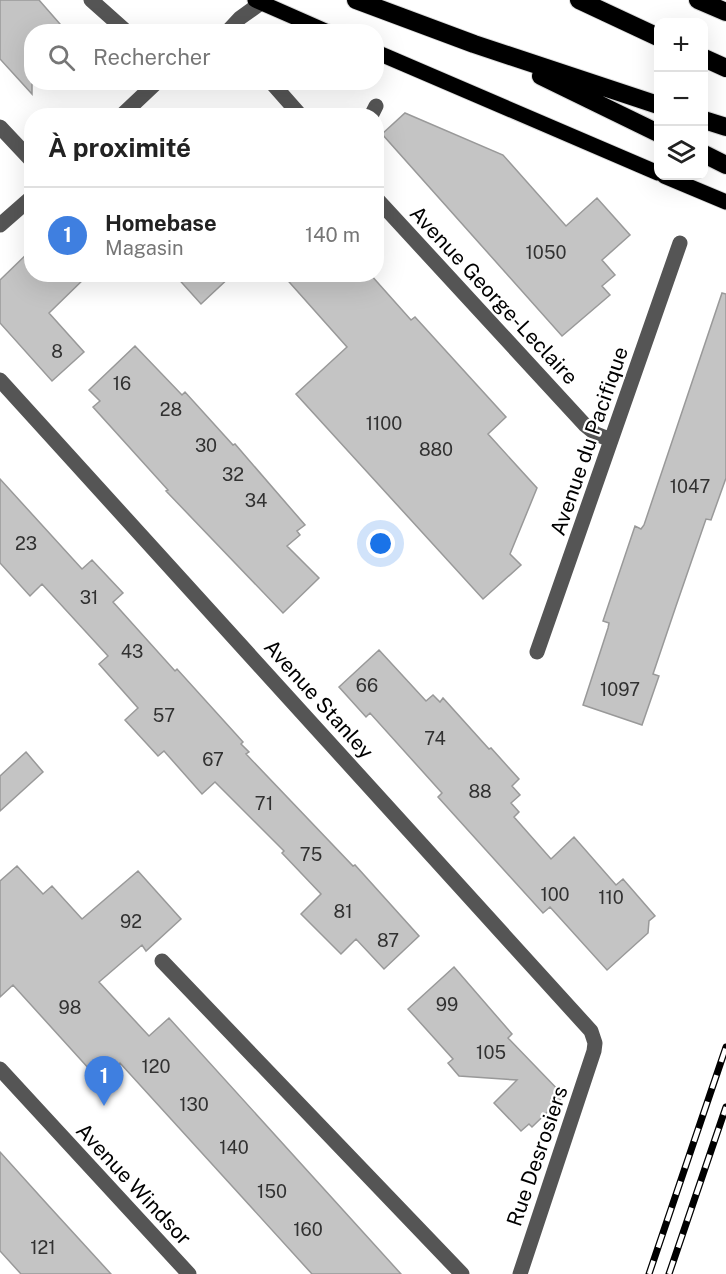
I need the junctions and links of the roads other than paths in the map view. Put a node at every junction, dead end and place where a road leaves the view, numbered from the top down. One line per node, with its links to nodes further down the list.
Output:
1 (91, 0): 7 (street)
2 (356, 0): 11 (highway)
3 (579, 0): 10 (highway)
4 (698, 0): 6 (highway)
5 (258, 2): 8 (street); 9 (main road)
6 (726, 12)
7 (118, 24)
8 (234, 24)
9 (309, 24)
10 (654, 35)
11 (474, 44): 17 (highway); 23 (highway)
12 (384, 55): 27 (main road)
13 (708, 59): 14 (highway)
14 (726, 68)
15 (149, 90): 18 (street)
16 (277, 90): 19 (street)
17 (654, 104)
18 (129, 108)
19 (294, 108)
20 (708, 121): 22 (highway)
21 (0, 127): 24 (street)
22 (726, 127)
23 (654, 131)
24 (24, 152)
25 (708, 156): 26 (highway)
26 (726, 165)
27 (654, 171)
28 (674, 180): 29 (main road)
29 (726, 202)
30 (24, 204): 32 (street)
31 (384, 207): 35 (street, Avenue George-Leclaire)
32 (0, 225)
33 (680, 243): 35 (street, Avenue du Pacifique)
34 (0, 380): 38 (street, Avenue Stanley)
35 (611, 440): 36 (street, Avenue du Pacifique)
36 (537, 652)
37 (162, 961): 41 (street)
38 (594, 1051): 42 (street, Rue Desrosiers)
39 (0, 1069): 40 (street, Avenue Windsor)
40 (189, 1274)
41 (462, 1274)
42 (520, 1274)

